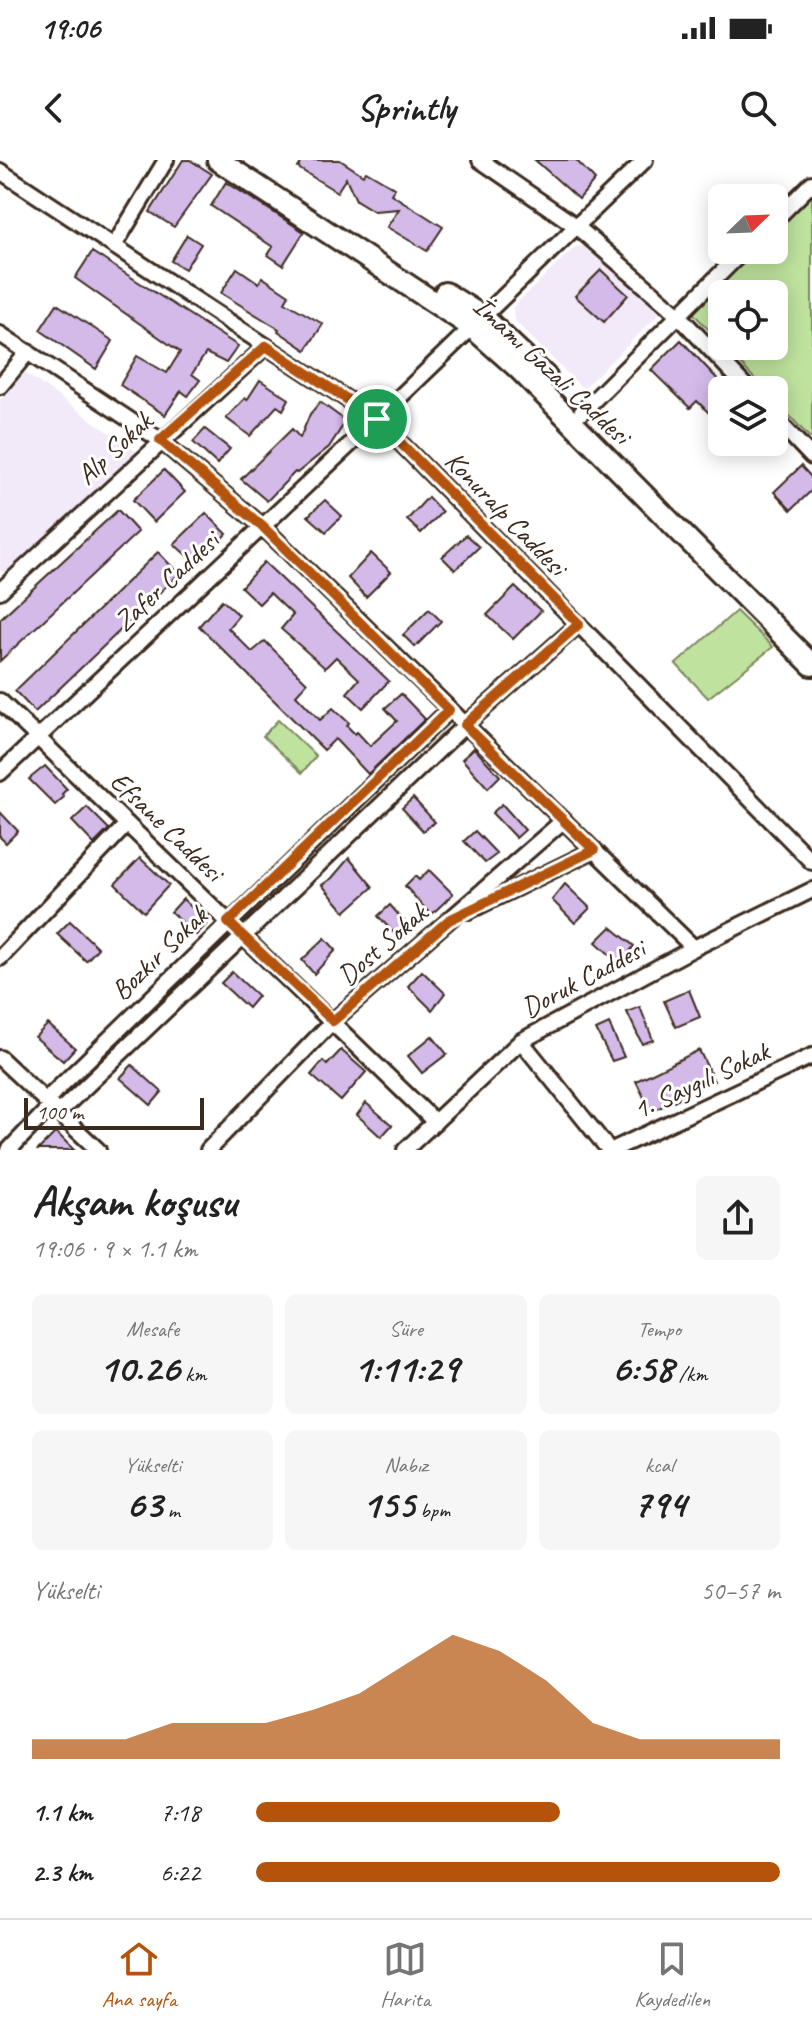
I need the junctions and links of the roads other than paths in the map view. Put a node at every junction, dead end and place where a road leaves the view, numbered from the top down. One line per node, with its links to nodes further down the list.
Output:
1 (166, 160): 10 (street)
2 (218, 160): 13 (main road, İmamı Gazali Caddesi)
3 (242, 160): 13 (main road, İmamı Gazali Caddesi)
4 (480, 160): 9 (street)
5 (645, 160): 9 (street, Zafer Caddesi)
6 (0, 171): 10 (street, Konuralp Caddesi)
7 (811, 185): 8 (street)
8 (788, 207)
9 (576, 226): 12 (street); 13 (street, Zafer Caddesi)
10 (114, 246): 15 (street, Konuralp Caddesi)
11 (730, 264): 12 (street)
12 (679, 316): 17 (street); 19 (street)
13 (478, 322): 19 (main road, İmamı Gazali Caddesi); 20 (street, Zafer Caddesi); 28 (main road, İmamı Gazali Caddesi)
14 (0, 334): 16 (street)
15 (266, 346): 20 (street, Konuralp Caddesi); 22 (street, Alp Sokak)
16 (28, 352): 18 (street); 22 (street)
17 (736, 376)
18 (0, 386)
19 (581, 413): 27 (main road, İmamı Gazali Caddesi)
20 (377, 419): 24 (street, Zafer Caddesi); 26 (street, Konuralp Caddesi)
21 (788, 432): 23 (street)
22 (160, 440): 24 (street); 25 (street, Alp Sokak)
23 (812, 457)
24 (262, 526): 30 (street); 32 (street, Zafer Caddesi)
25 (0, 591)
26 (579, 624): 31 (street, Bozkır Sokak); 37 (street, Konuralp Caddesi)
27 (812, 648)
28 (812, 665)
29 (0, 701): 32 (street, Efsane Caddesi)
30 (449, 710): 31 (street); 40 (street, Bozkır Sokak)
31 (465, 725): 34 (street); 41 (street, Bozkır Sokak)
32 (38, 738): 33 (street, Zafer Caddesi); 35 (street, Efsane Caddesi)
33 (0, 773)
34 (564, 820): 36 (street); 39 (street, Dost Sokak)
35 (127, 824): 40 (street, Efsane Caddesi); 43 (street)
36 (594, 850): 39 (street); 42 (street)
37 (812, 862)
38 (812, 890): 42 (street, Doruk Caddesi)
39 (449, 920): 44 (street, Dost Sokak)
40 (228, 922): 41 (street, Efsane Caddesi); 48 (street, Bozkır Sokak)
41 (243, 936): 44 (street, Efsane Caddesi); 48 (street, Bozkır Sokak)
42 (694, 948): 45 (street, Doruk Caddesi)
43 (0, 958)
44 (333, 1021): 49 (street, Efsane Caddesi); 52 (street, Dost Sokak)
45 (521, 1041): 49 (street, Doruk Caddesi); 54 (street)
46 (812, 1056): 54 (street, 1. Saygılı Sokak)
47 (0, 1058): 48 (street)
48 (52, 1106): 50 (street); 51 (street)
49 (435, 1122): 53 (street, Doruk Caddesi)
50 (9, 1150)
51 (98, 1150)
52 (208, 1150)
53 (405, 1150)
54 (611, 1150)

